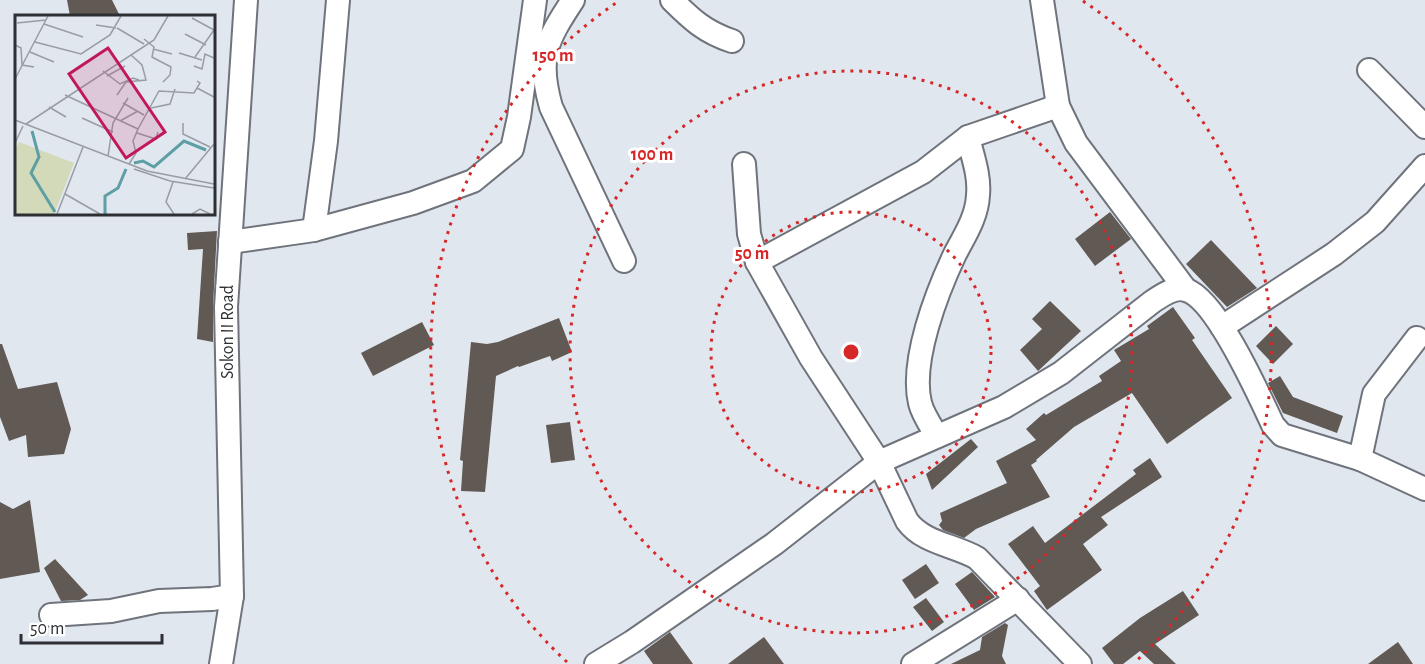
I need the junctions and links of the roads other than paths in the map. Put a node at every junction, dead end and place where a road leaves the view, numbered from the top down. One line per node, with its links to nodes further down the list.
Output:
1 (246, 0): 15 (street, Sokon II Road)
2 (338, 0): 14 (street)
3 (536, 0): 14 (street)
4 (573, 0): 16 (street)
5 (672, 0): 7 (street)
6 (1042, 0): 9 (street)
7 (732, 41)
8 (1369, 70): 10 (street)
9 (1058, 106): 11 (street); 18 (street)
10 (1425, 127)
11 (968, 137): 17 (street); 21 (street)
12 (744, 164): 17 (street)
13 (1425, 166): 19 (street)
14 (314, 230): 15 (street)
15 (230, 242): 25 (street, Sokon II Road)
16 (624, 261)
17 (757, 262): 23 (street)
18 (1186, 290): 19 (street); 21 (street)
19 (1222, 327): 22 (street)
20 (1417, 338): 22 (street)
21 (937, 436): 23 (street)
22 (1360, 459): 24 (street)
23 (879, 462): 26 (street); 29 (street)
24 (1425, 489)
25 (232, 596): 27 (street); 28 (street, Sokon II Road)
26 (1018, 599): 30 (street); 31 (street)
27 (51, 615)
28 (221, 664)
29 (596, 664)
30 (913, 664)
31 (1080, 664)

